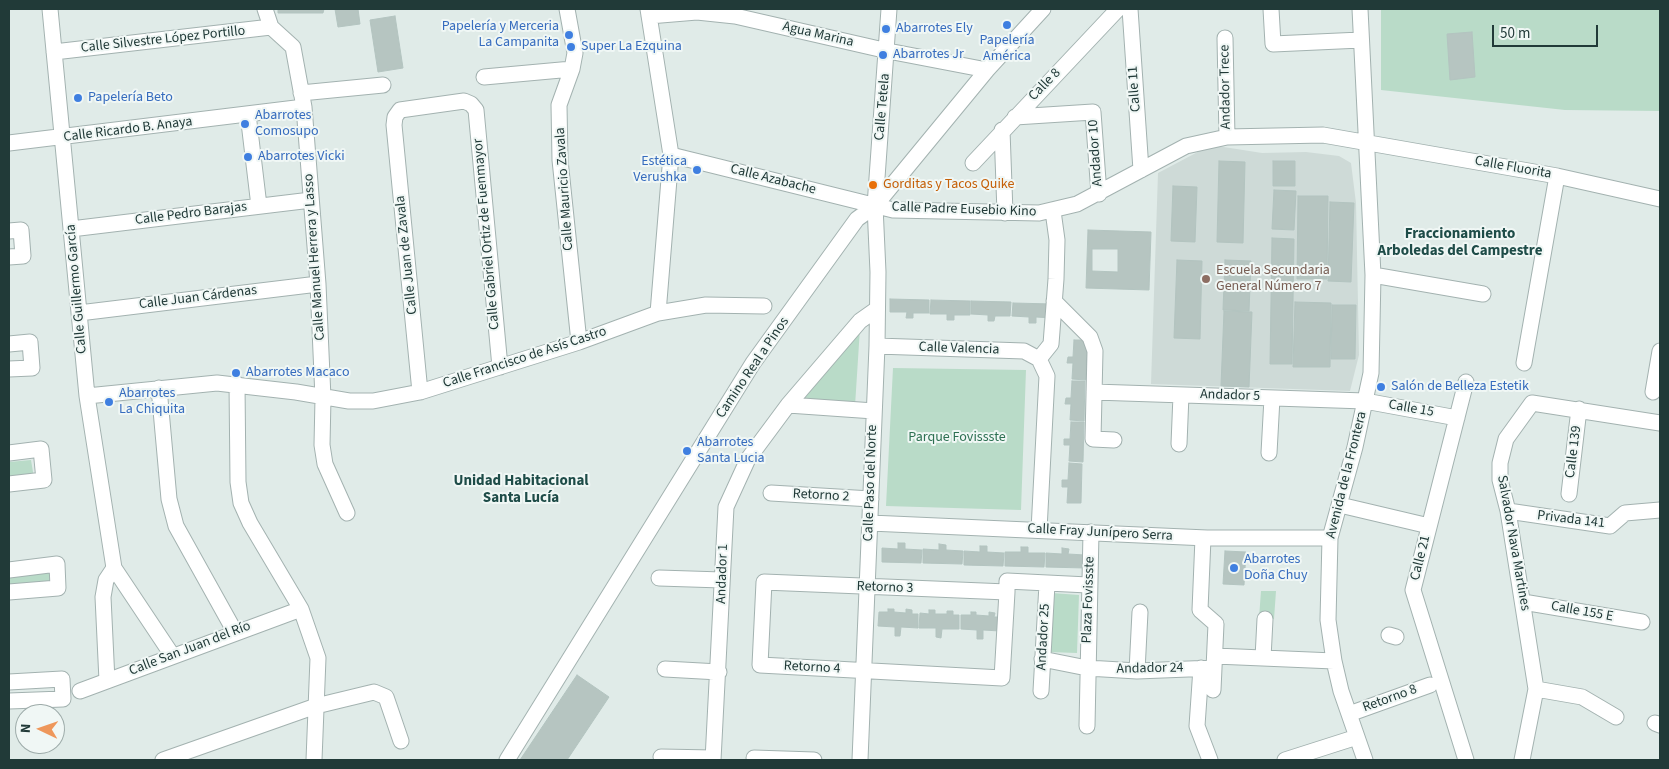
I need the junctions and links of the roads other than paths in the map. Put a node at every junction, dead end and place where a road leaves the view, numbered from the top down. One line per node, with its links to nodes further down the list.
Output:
1 (50, 9): 15 (street, Calle Guillermo García)
2 (265, 9): 11 (street)
3 (567, 9): 16 (street, Calle Mauricio Zavala)
4 (889, 9): 14 (street, Calle Tetela)
5 (1043, 9): 17 (street, Camino Real a Pinos)
6 (1118, 9): 23 (street, Calle 8)
7 (1130, 9): 31 (street, Calle 11)
8 (1271, 9): 13 (street)
9 (1360, 9): 13 (street, Avenida de la Frontera)
10 (649, 12): 14 (street, Agua Marina); 29 (street)
11 (271, 28): 15 (street, Calle Silvestre López Portillo); 20 (street, Calle Manuel Herrera y Lasso)
12 (1225, 38): 25 (street, Andador Trece)
13 (1361, 40): 27 (street, Avenida de la Frontera)
14 (888, 51): 17 (street, Agua Marina); 37 (street, Calle Tetela)
15 (54, 52): 26 (street, Calle Guillermo García)
16 (572, 69): 18 (street); 51 (street, Calle Mauricio Zavala)
17 (987, 70): 37 (street, Camino Real a Pinos)
18 (484, 77)
19 (383, 85): 20 (street, Calle Ricardo B. Anaya)
20 (302, 100): 22 (street, Calle Ricardo B. Anaya); 35 (street, Calle Manuel Herrera y Lasso)
21 (471, 104): 57 (street, Calle Gabriel Ortiz de Fuenmayor); 62 (street, Calle Juan de Zavala)
22 (248, 114): 26 (street, Calle Ricardo B. Anaya); 36 (street)
23 (1015, 117): 24 (street, Calle 8); 33 (street, Andador 10)
24 (1002, 130): 30 (street, Calle 8); 39 (street)
25 (1227, 137): 27 (street, Calle Padre Eusebio Kino); 31 (street, Calle Padre Eusebio Kino)
26 (62, 138): 28 (street, Calle Ricardo B. Anaya); 40 (street, Calle Guillermo García)
27 (1366, 141): 32 (street, Calle Fluorita); 43 (street, Avenida de la Frontera)
28 (9, 143)
29 (671, 155): 37 (street, Calle Azabache); 50 (street)
30 (973, 164)
31 (1141, 170): 33 (street, Calle Padre Eusebio Kino)
32 (1557, 176): 34 (street, Calle Fluorita); 56 (street)
33 (1099, 194): 38 (street, Calle Padre Eusebio Kino)
34 (1660, 199)
35 (311, 200): 36 (street, Calle Pedro Barajas); 44 (street, Calle Manuel Herrera y Lasso)
36 (259, 206): 40 (street, Calle Pedro Barajas)
37 (875, 206): 39 (street, Calle Padre Eusebio Kino); 48 (street, Calle Paso del Norte); 138 (street, Camino Real a Pinos)
38 (1053, 211): 39 (street, Calle Padre Eusebio Kino); 46 (street)
39 (1005, 213)
40 (71, 229): 49 (street, Calle Guillermo García)
41 (9, 231): 42 (street)
42 (9, 257)
43 (1373, 275): 45 (street); 69 (street, Avenida de la Frontera)
44 (318, 284): 49 (street, Calle Juan Cárdenas); 67 (street, Calle Manuel Herrera y Lasso)
45 (1483, 294)
46 (1054, 301): 55 (street); 63 (street)
47 (764, 306): 50 (street, Calle Francisco de Asís Castro)
48 (877, 309): 53 (street, Calle Paso del Norte); 70 (street, Andador 1)
49 (79, 313): 66 (street, Calle Guillermo García)
50 (658, 314): 51 (street, Calle Francisco de Asís Castro)
51 (579, 342): 57 (street, Calle Francisco de Asís Castro)
52 (9, 344): 58 (street)
53 (877, 346): 55 (street, Calle Valencia); 72 (street, Calle Paso del Norte)
54 (1660, 351): 64 (street)
55 (1039, 359): 89 (street)
56 (1524, 363)
57 (500, 367): 62 (street, Calle Francisco de Asís Castro)
58 (9, 369)
59 (1466, 382): 73 (street, Calle 21)
60 (237, 384): 61 (street, Calle Francisco de Asís Castro); 67 (street, Calle Francisco de Asís Castro); 103 (street)
61 (158, 388): 66 (street, Calle Francisco de Asís Castro); 107 (street)
62 (420, 392): 67 (street, Calle Francisco de Asís Castro)
63 (1094, 392): 65 (street, Andador 5); 75 (street)
64 (1653, 392)
65 (1181, 395): 68 (street, Andador 5); 76 (street)
66 (87, 396): 93 (street, Calle Guillermo García)
67 (323, 398): 86 (street, Calle Manuel Herrera y Lasso)
68 (1272, 398): 69 (street, Andador 5); 78 (street)
69 (1365, 401): 73 (street, Calle 15); 83 (street, Avenida de la Frontera)
70 (788, 405): 72 (street); 96 (street, Andador 1)
71 (1579, 409): 74 (street, Salvador Nava Martines); 81 (street, Calle 139); 85 (street, Salvador Nava Martines)
72 (874, 411): 82 (street, Calle Paso del Norte)
73 (1457, 418): 88 (street, Calle 21)
74 (1660, 423)
75 (1114, 440)
76 (1179, 444)
77 (9, 453): 79 (street)
78 (1269, 453)
79 (9, 484)
80 (771, 493): 82 (street, Retorno 2)
81 (1569, 494)
82 (871, 499): 87 (street, Calle Paso del Norte)
83 (1340, 505): 88 (street); 92 (street, Avenida de la Frontera)
84 (1660, 510): 85 (street, Privada 141)
85 (1508, 511): 102 (street, Salvador Nava Martines)
86 (347, 513)
87 (870, 524): 89 (street, Calle Fray Junípero Serra); 99 (street, Calle Paso del Norte)
88 (1429, 526): 144 (street, Calle 21)
89 (1039, 530): 90 (street, Calle Fray Junípero Serra)
90 (1091, 532): 91 (street, Calle Fray Junípero Serra); 98 (street, Plaza Fovissste)
91 (1203, 538): 92 (street, Calle Fray Junípero Serra); 112 (street)
92 (1330, 538): 111 (street, Avenida de la Frontera)
93 (114, 568): 108 (street, Calle Guillermo García); 119 (street)
94 (9, 570): 100 (street)
95 (659, 578): 96 (street)
96 (722, 580): 118 (street, Andador 1)
97 (1047, 584): 98 (street); 101 (street); 110 (street, Andador 25)
98 (1088, 585): 114 (street, Plaza Fovissste)
99 (868, 587): 101 (street, Retorno 3); 113 (street, Retorno 3); 116 (street, Calle Paso del Norte)
100 (9, 592)
101 (1007, 592): 116 (street, Retorno 4)
102 (1523, 602): 106 (street, Calle 155 E); 122 (street, Salvador Nava Martines)
103 (301, 609): 107 (street, Calle San Juan del Río); 127 (street)
104 (1140, 612): 117 (street)
105 (1265, 619): 109 (street)
106 (1642, 622)
107 (235, 632): 108 (street, Calle San Juan del Río)
108 (172, 656): 119 (street, Calle San Juan del Río)
109 (1263, 658): 111 (street, Andador 24); 112 (street, Andador 24)
110 (1042, 659): 114 (street, Andador 24); 125 (street, Andador 25)
111 (1334, 661): 128 (street, Avenida de la Frontera)
112 (1210, 664): 117 (street, Andador 24); 123 (street); 141 (street)
113 (760, 665): 116 (street, Retorno 4)
114 (1087, 668): 117 (street, Andador 24); 130 (street, Plaza Fovissste)
115 (665, 669): 118 (street)
116 (864, 671): 140 (street, Calle Paso del Norte)
117 (1137, 671)
118 (719, 672): 135 (street, Andador 1)
119 (107, 681): 124 (street, Calle San Juan del Río)
120 (9, 682): 126 (street)
121 (1430, 685): 128 (street, Retorno 8)
122 (1536, 689): 129 (street); 145 (street, Salvador Nava Martines)
123 (1213, 690)
124 (80, 691)
125 (1041, 691)
126 (9, 701)
127 (316, 706): 132 (street); 136 (street); 137 (street)
128 (1349, 714): 131 (street, Avenida de la Frontera)
129 (1616, 717)
130 (1087, 726)
131 (1357, 737): 142 (street); 143 (street, Avenida de la Frontera)
132 (401, 741)
133 (661, 757): 135 (street)
134 (754, 758): 139 (street)
135 (713, 759)
136 (163, 760)
137 (314, 760)
138 (507, 760)
139 (814, 760)
140 (860, 760)
141 (1210, 760)
142 (1285, 760)
143 (1365, 760)
144 (1466, 760)
145 (1522, 760)

